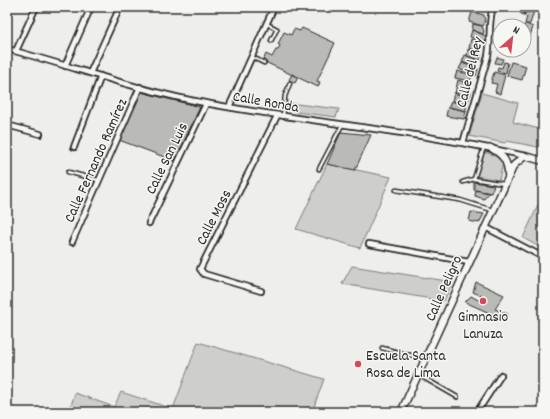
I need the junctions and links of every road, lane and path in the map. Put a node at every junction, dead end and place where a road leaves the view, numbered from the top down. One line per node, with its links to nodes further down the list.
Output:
1 (36, 7): 9 (street)
2 (91, 7): 12 (street)
3 (120, 7): 13 (street)
4 (274, 7): 6 (street)
5 (493, 7): 24 (street, Calle del Rey)
6 (267, 24): 7 (lane); 10 (street)
7 (271, 42)
8 (7, 49): 9 (street, Calle Ronda)
9 (16, 51): 12 (street, Calle Ronda)
10 (251, 57): 11 (lane); 18 (street)
11 (264, 63)
12 (64, 66): 13 (street, Calle Ronda)
13 (90, 73): 14 (street, Calle Ronda)
14 (101, 76): 16 (street, Calle Ronda); 26 (street)
15 (290, 83): 20 (lane)
16 (140, 87): 17 (street, Calle Ronda); 34 (street, Calle Fernando Ramírez)
17 (206, 104): 18 (street, Calle Ronda); 39 (street, Calle San Luis)
18 (229, 106): 19 (street, Calle Ronda)
19 (277, 116): 20 (street, Calle Ronda); 45 (street, Calle Moss)
20 (283, 117): 22 (street, Calle Ronda)
21 (7, 125): 23 (street)
22 (342, 125): 24 (street, Calle Ronda); 30 (lane)
23 (40, 134)
24 (463, 143): 25 (street, Calle Ronda)
25 (484, 146): 27 (street, Calle Ronda); 33 (lane)
26 (74, 147)
27 (491, 148): 28 (street, Calle Ronda); 32 (main road)
28 (525, 156): 29 (main road); 32 (main road, Calle Peligro)
29 (543, 161)
30 (319, 169)
31 (68, 172): 34 (lane)
32 (508, 175): 36 (main road, Calle Peligro)
33 (474, 178): 35 (lane); 36 (lane)
34 (99, 180): 41 (street, Calle Fernando Ramírez)
35 (463, 182)
36 (504, 184): 38 (main road, Calle Peligro)
37 (396, 190): 38 (lane)
38 (492, 210): 40 (main road, Calle Peligro)
39 (149, 223)
40 (485, 227): 43 (street); 44 (main road, Calle Peligro)
41 (72, 242)
42 (369, 244): 44 (street)
43 (543, 257)
44 (469, 262): 47 (main road, Calle Peligro)
45 (261, 292)
46 (382, 348): 47 (lane)
47 (425, 359): 48 (main road, Calle Peligro)
48 (418, 375): 50 (lane); 51 (main road, Calle Peligro)
49 (501, 375): 52 (street)
50 (457, 396)
51 (402, 412)
52 (477, 412)

